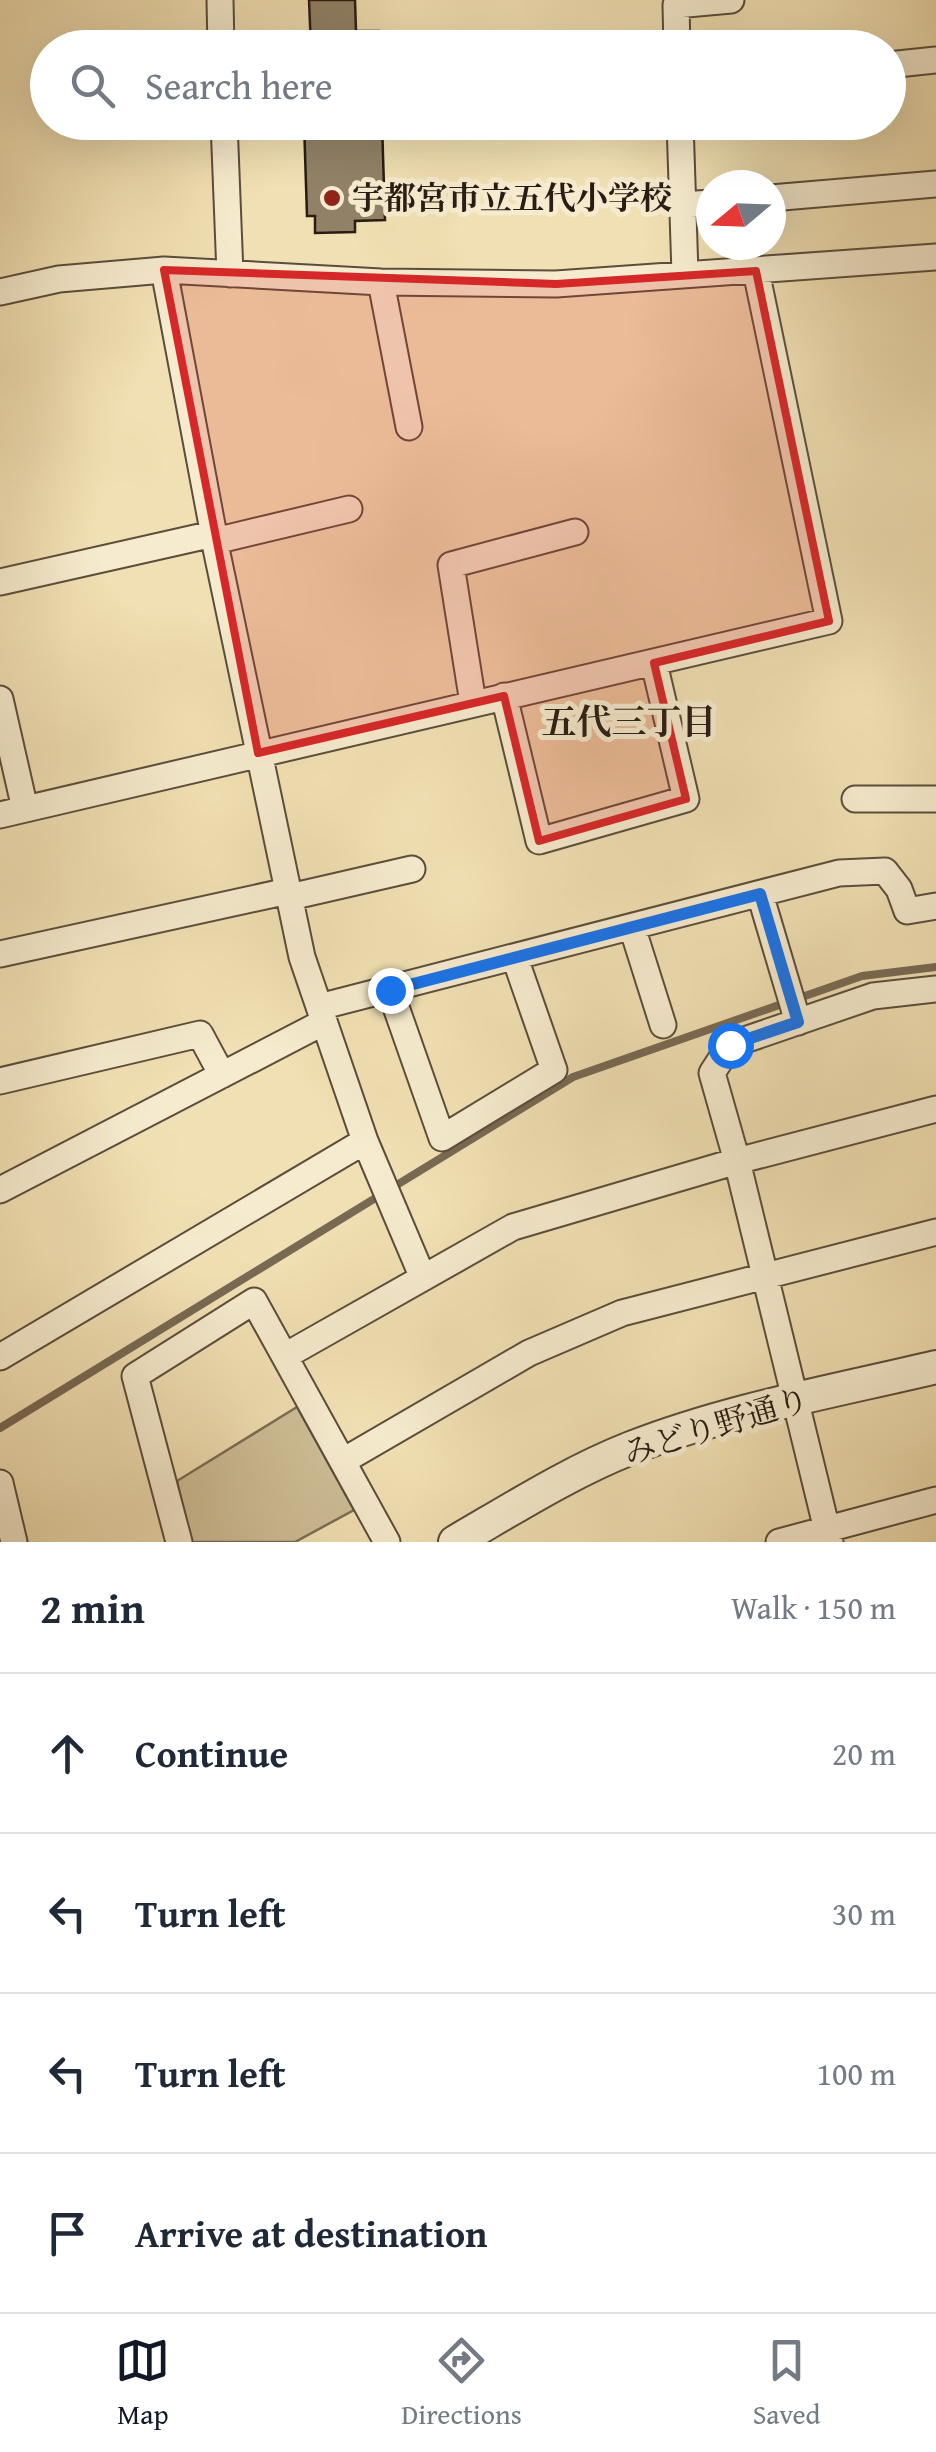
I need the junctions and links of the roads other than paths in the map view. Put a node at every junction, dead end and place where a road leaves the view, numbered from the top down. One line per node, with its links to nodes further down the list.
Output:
1 (220, 0): 3 (street)
2 (731, 0): 4 (street)
3 (221, 30)
4 (677, 30)
5 (936, 60): 6 (street)
6 (906, 63)
7 (225, 140): 16 (street)
8 (681, 140): 12 (street)
9 (936, 184): 10 (street)
10 (786, 197)
11 (696, 204): 12 (street)
12 (683, 205): 17 (street)
13 (936, 258): 15 (street)
14 (164, 270): 16 (street); 19 (street); 23 (street)
15 (756, 271): 17 (street); 25 (street)
16 (230, 274): 18 (street)
17 (685, 274): 18 (street)
18 (381, 282): 20 (street)
19 (0, 292)
20 (409, 427)
21 (350, 508): 23 (street)
22 (575, 532): 28 (street)
23 (215, 541): 24 (street); 29 (street)
24 (0, 582)
25 (654, 663): 26 (street); 26 (street)
26 (504, 696): 28 (street)
27 (0, 699): 32 (street)
28 (473, 702): 29 (street)
29 (258, 753): 32 (street); 34 (street)
30 (855, 799): 31 (street)
31 (936, 799)
32 (13, 812)
33 (412, 869): 34 (street)
34 (289, 894): 38 (street); 42 (street)
35 (760, 894): 36 (street); 37 (street); 43 (street)
36 (936, 906)
37 (632, 927): 39 (street); 44 (street)
38 (0, 954)
39 (514, 958): 41 (street); 41 (street)
40 (936, 989): 43 (street)
41 (390, 990): 42 (street)
42 (322, 1015): 45 (street); 48 (street)
43 (798, 1022): 49 (street)
44 (663, 1025)
45 (222, 1075): 46 (street); 50 (street)
46 (0, 1081)
47 (936, 1109): 49 (street)
48 (365, 1140): 53 (street); 55 (street)
49 (737, 1160): 52 (street); 53 (street)
50 (0, 1190)
51 (936, 1232): 52 (street)
52 (764, 1276): 57 (street); 58 (street)
53 (423, 1278): 54 (street)
54 (285, 1356): 58 (street); 63 (street)
55 (0, 1357)
56 (936, 1367): 57 (street, みどり野通り)
57 (796, 1400): 61 (street); 65 (street, みどり野通り)
58 (343, 1461): 64 (street)
59 (0, 1484): 62 (street)
60 (936, 1500): 61 (street)
61 (828, 1535): 66 (street)
62 (14, 1542)
63 (179, 1542)
64 (388, 1542)
65 (454, 1542)
66 (780, 1542)

